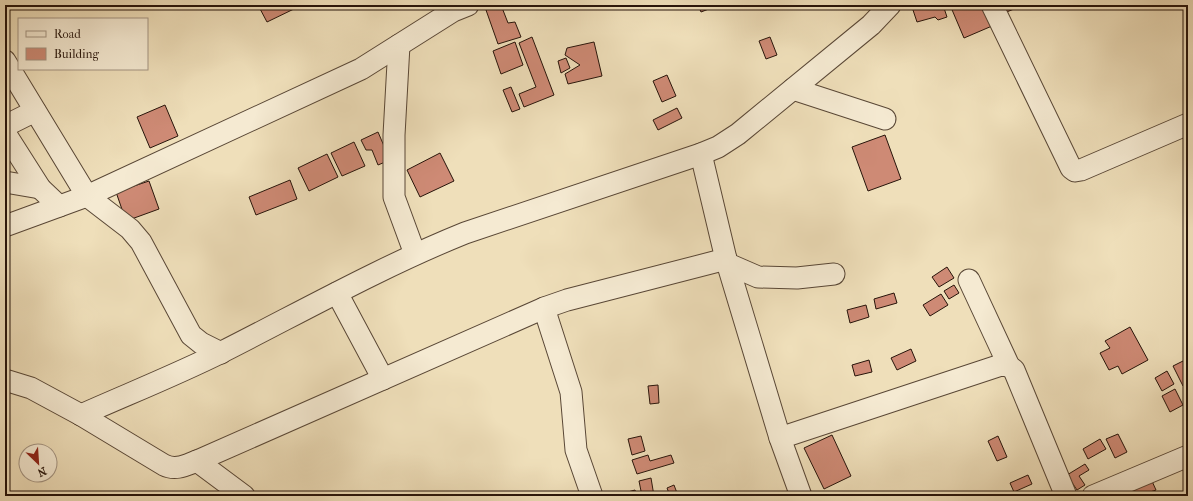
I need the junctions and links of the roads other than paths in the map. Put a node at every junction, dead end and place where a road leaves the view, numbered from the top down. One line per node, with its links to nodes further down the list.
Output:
1 (465, 5): 4 (street)
2 (890, 5): 6 (street)
3 (992, 5): 9 (street)
4 (399, 45): 15 (street); 18 (street)
5 (5, 61): 7 (street)
6 (793, 89): 8 (street); 12 (street)
7 (35, 111): 10 (street); 15 (street)
8 (885, 119)
9 (1188, 124)
10 (5, 126)
11 (5, 133): 14 (street)
12 (701, 154): 18 (street); 19 (street)
13 (5, 182): 14 (street)
14 (40, 188): 16 (street)
15 (87, 196): 16 (street); 24 (street)
16 (59, 206): 17 (street)
17 (5, 226)
18 (415, 254): 22 (street)
19 (727, 261): 20 (street); 23 (street); 29 (street)
20 (834, 274)
21 (969, 280): 25 (street)
22 (337, 293): 24 (street); 26 (street)
23 (544, 308): 26 (street); 33 (street)
24 (221, 353): 28 (street)
25 (1008, 366): 29 (street); 35 (street)
26 (383, 379): 31 (street)
27 (5, 380): 28 (street)
28 (81, 415): 31 (street)
29 (780, 438): 34 (street)
30 (1188, 456): 36 (street)
31 (197, 461): 32 (street)
32 (244, 496)
33 (592, 496)
34 (801, 496)
35 (1066, 496)
36 (1093, 496)

